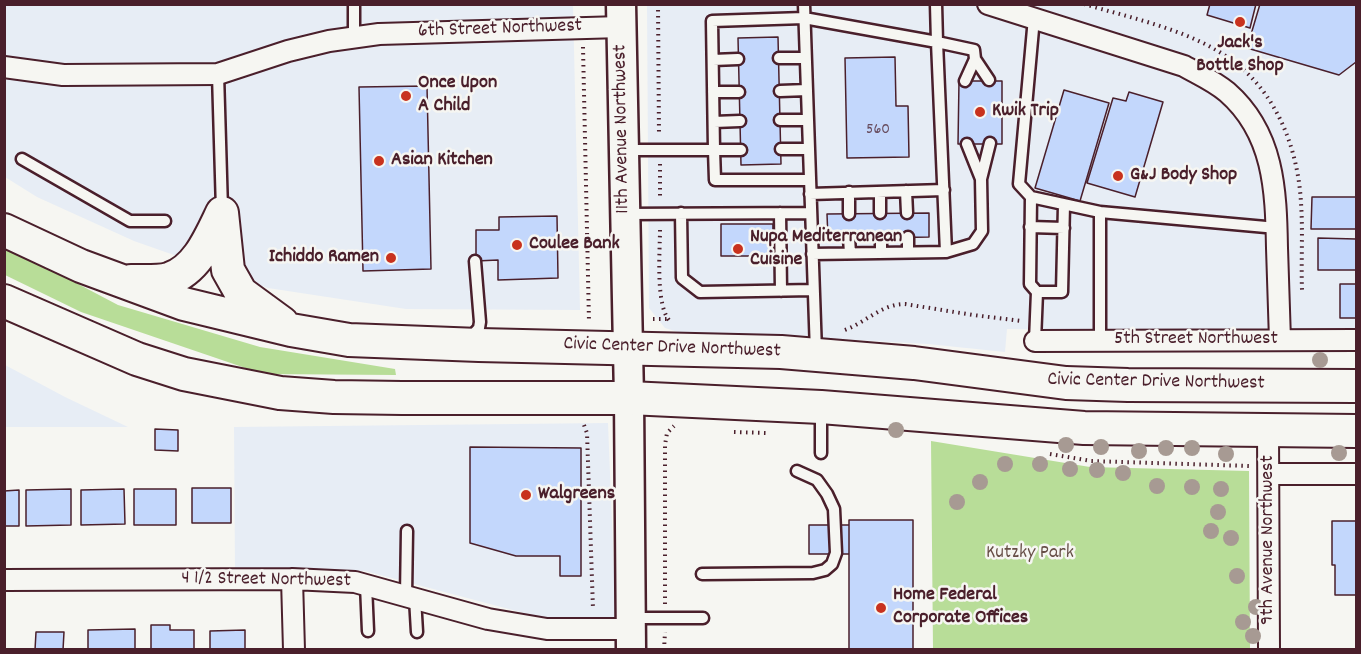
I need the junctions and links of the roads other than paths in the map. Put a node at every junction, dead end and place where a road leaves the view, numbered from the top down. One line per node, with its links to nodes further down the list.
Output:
1 (354, 4): 8 (lane)
2 (804, 4): 6 (lane)
3 (936, 4): 9 (lane)
4 (988, 4): 7 (street)
5 (621, 16): 8 (street, 6th Street Northwest); 31 (main road, 11th Avenue Northwest)
6 (804, 18): 9 (lane); 11 (lane); 14 (lane)
7 (1034, 18): 42 (lane); 56 (street)
8 (354, 37): 16 (street, 6th Street Northwest)
9 (937, 42): 13 (lane); 37 (lane)
10 (779, 58): 11 (lane)
11 (805, 58): 19 (lane)
12 (738, 59): 14 (lane)
13 (975, 59): 17 (lane); 18 (lane)
14 (713, 60): 21 (lane)
15 (4, 67): 16 (street, 6th Street Northwest)
16 (218, 74): 45 (lane)
17 (989, 80)
18 (965, 81)
19 (807, 90): 20 (lane); 24 (lane)
20 (780, 91)
21 (713, 92): 22 (lane); 26 (lane)
22 (739, 92)
23 (780, 120): 24 (lane)
24 (807, 120): 30 (lane)
25 (740, 121): 26 (lane)
26 (714, 122): 32 (lane)
27 (990, 143): 35 (lane)
28 (967, 144): 35 (lane)
29 (781, 149): 30 (lane)
30 (808, 149): 36 (lane)
31 (623, 150): 32 (lane); 51 (main road, 11th Avenue Northwest)
32 (714, 150): 33 (lane); 36 (lane)
33 (741, 150)
34 (22, 159): 53 (lane)
35 (981, 179): 62 (lane)
36 (810, 180): 41 (lane)
37 (944, 190): 38 (lane); 62 (lane)
38 (906, 191): 40 (lane); 50 (lane)
39 (849, 192): 40 (lane); 41 (lane); 52 (lane)
40 (879, 192): 49 (lane)
41 (810, 194): 48 (lane)
42 (1031, 197): 43 (lane); 54 (lane)
43 (1064, 205): 44 (lane); 55 (lane)
44 (1100, 212): 56 (lane); 76 (lane)
45 (222, 213): 67 (main road); 72 (main road)
46 (681, 213): 47 (lane); 51 (lane); 69 (lane)
47 (780, 213): 48 (lane); 69 (lane)
48 (811, 213): 65 (lane)
49 (880, 213)
50 (907, 213)
51 (624, 214): 79 (main road, 11th Avenue Northwest)
52 (849, 214)
53 (165, 221)
54 (1030, 227): 55 (lane); 70 (lane)
55 (1064, 228): 70 (lane)
56 (1277, 228): 74 (street)
57 (4, 230): 67 (main road, Civic Center Drive Northwest)
58 (908, 237): 61 (lane)
59 (849, 238): 63 (lane)
60 (881, 238): 64 (lane)
61 (909, 252): 62 (lane); 64 (lane)
62 (946, 252)
63 (850, 253): 64 (lane); 65 (lane)
64 (881, 253)
65 (812, 254): 68 (lane)
66 (475, 261): 78 (lane)
67 (122, 281): 72 (main road, Civic Center Drive Northwest)
68 (813, 290): 69 (lane); 77 (lane)
69 (781, 291)
70 (1037, 291): 73 (lane)
71 (4, 301): 81 (main road)
72 (291, 330): 78 (main road, Civic Center Drive Northwest)
73 (1035, 332): 76 (street, 5th Street Northwest)
74 (1280, 340): 75 (street, 5th Street Northwest); 76 (street, 5th Street Northwest)
75 (1356, 340)
76 (1100, 341)
77 (815, 342): 79 (main road, Civic Center Drive Northwest); 80 (main road, Civic Center Drive Northwest)
78 (454, 344): 79 (main road, Civic Center Drive Northwest)
79 (627, 347): 81 (main road, 11th Avenue Northwest)
80 (1356, 386)
81 (629, 398): 82 (main road); 98 (main road, 11th Avenue Northwest)
82 (821, 407): 83 (main road); 85 (lane)
83 (1268, 431): 84 (main road); 87 (street, 9th Avenue Northwest)
84 (1356, 431)
85 (821, 453)
86 (797, 471): 90 (lane)
87 (1269, 474): 88 (street); 100 (street, 9th Avenue Northwest)
88 (1356, 474)
89 (407, 531): 94 (lane)
90 (702, 574)
91 (292, 579): 92 (street, 4 1/2 Street Northwest); 93 (street, 4 1/2 Street Northwest); 99 (street)
92 (4, 580)
93 (366, 585): 94 (street, 4 1/2 Street Northwest); 96 (lane)
94 (410, 597): 97 (lane); 98 (street, 4 1/2 Street Northwest)
95 (703, 618): 98 (lane)
96 (368, 631)
97 (417, 632)
98 (631, 632)
99 (294, 650)
100 (1269, 650)

